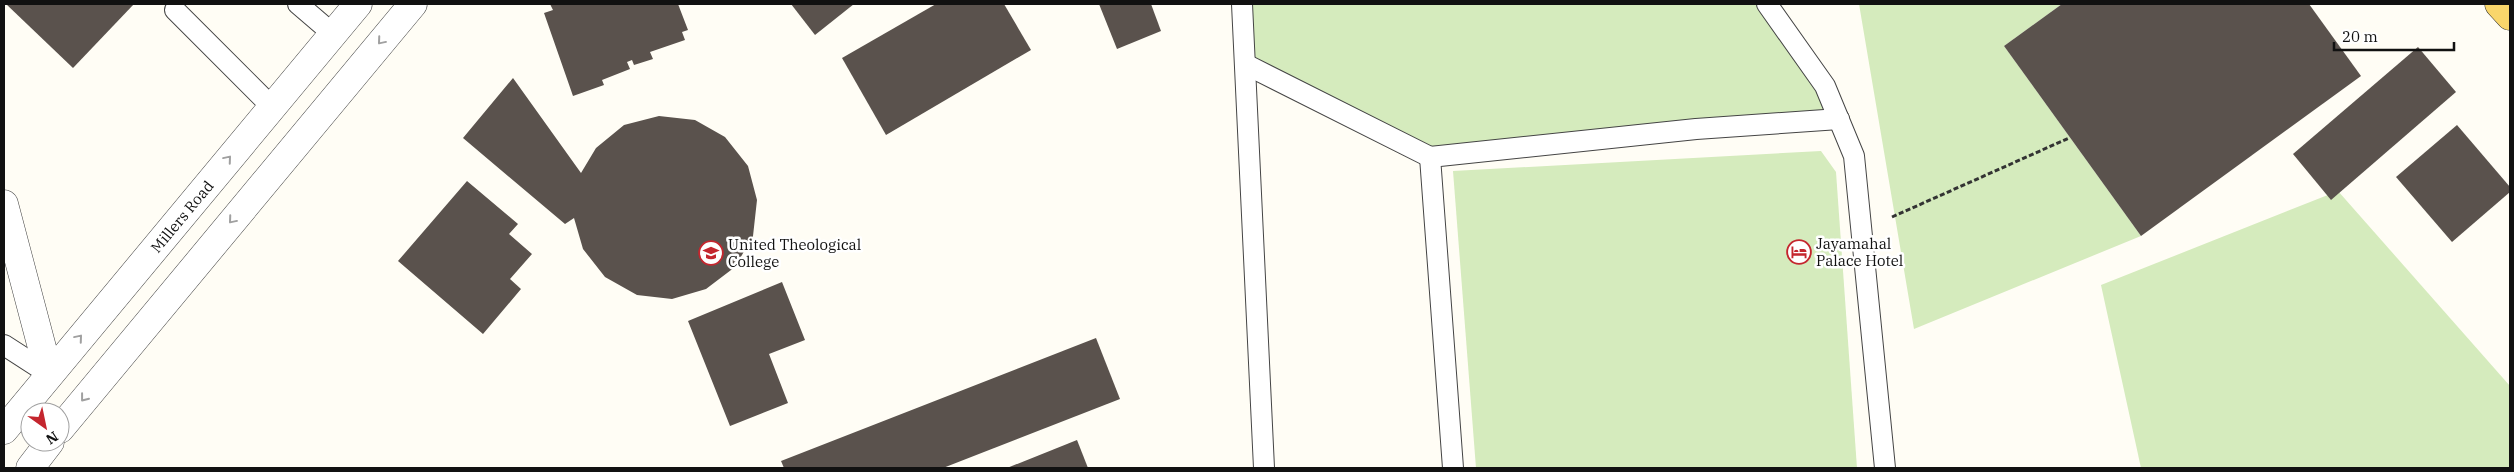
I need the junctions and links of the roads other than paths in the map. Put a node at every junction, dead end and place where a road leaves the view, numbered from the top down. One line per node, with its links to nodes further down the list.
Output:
1 (298, 4): 9 (lane)
2 (358, 4): 9 (street, Millers Road)
3 (413, 4): 17 (street, one-way to 17)
4 (1242, 4): 10 (lane)
5 (2499, 4): 8 (main road)
6 (1774, 6): 12 (lane)
7 (175, 10): 11 (lane)
8 (2510, 16)
9 (333, 34): 11 (street, Millers Road)
10 (1245, 64): 13 (lane); 21 (lane)
11 (272, 107): 16 (street, Millers Road, one-way to 11)
12 (1839, 120): 13 (lane); 23 (lane)
13 (1430, 157): 22 (lane)
14 (4, 204): 16 (street)
15 (4, 345): 16 (lane)
16 (49, 374): 18 (street, Millers Road)
17 (70, 417)
18 (4, 430)
19 (42, 452): 20 (street)
20 (30, 468)
21 (1264, 468)
22 (1453, 468)
23 (1885, 468)

